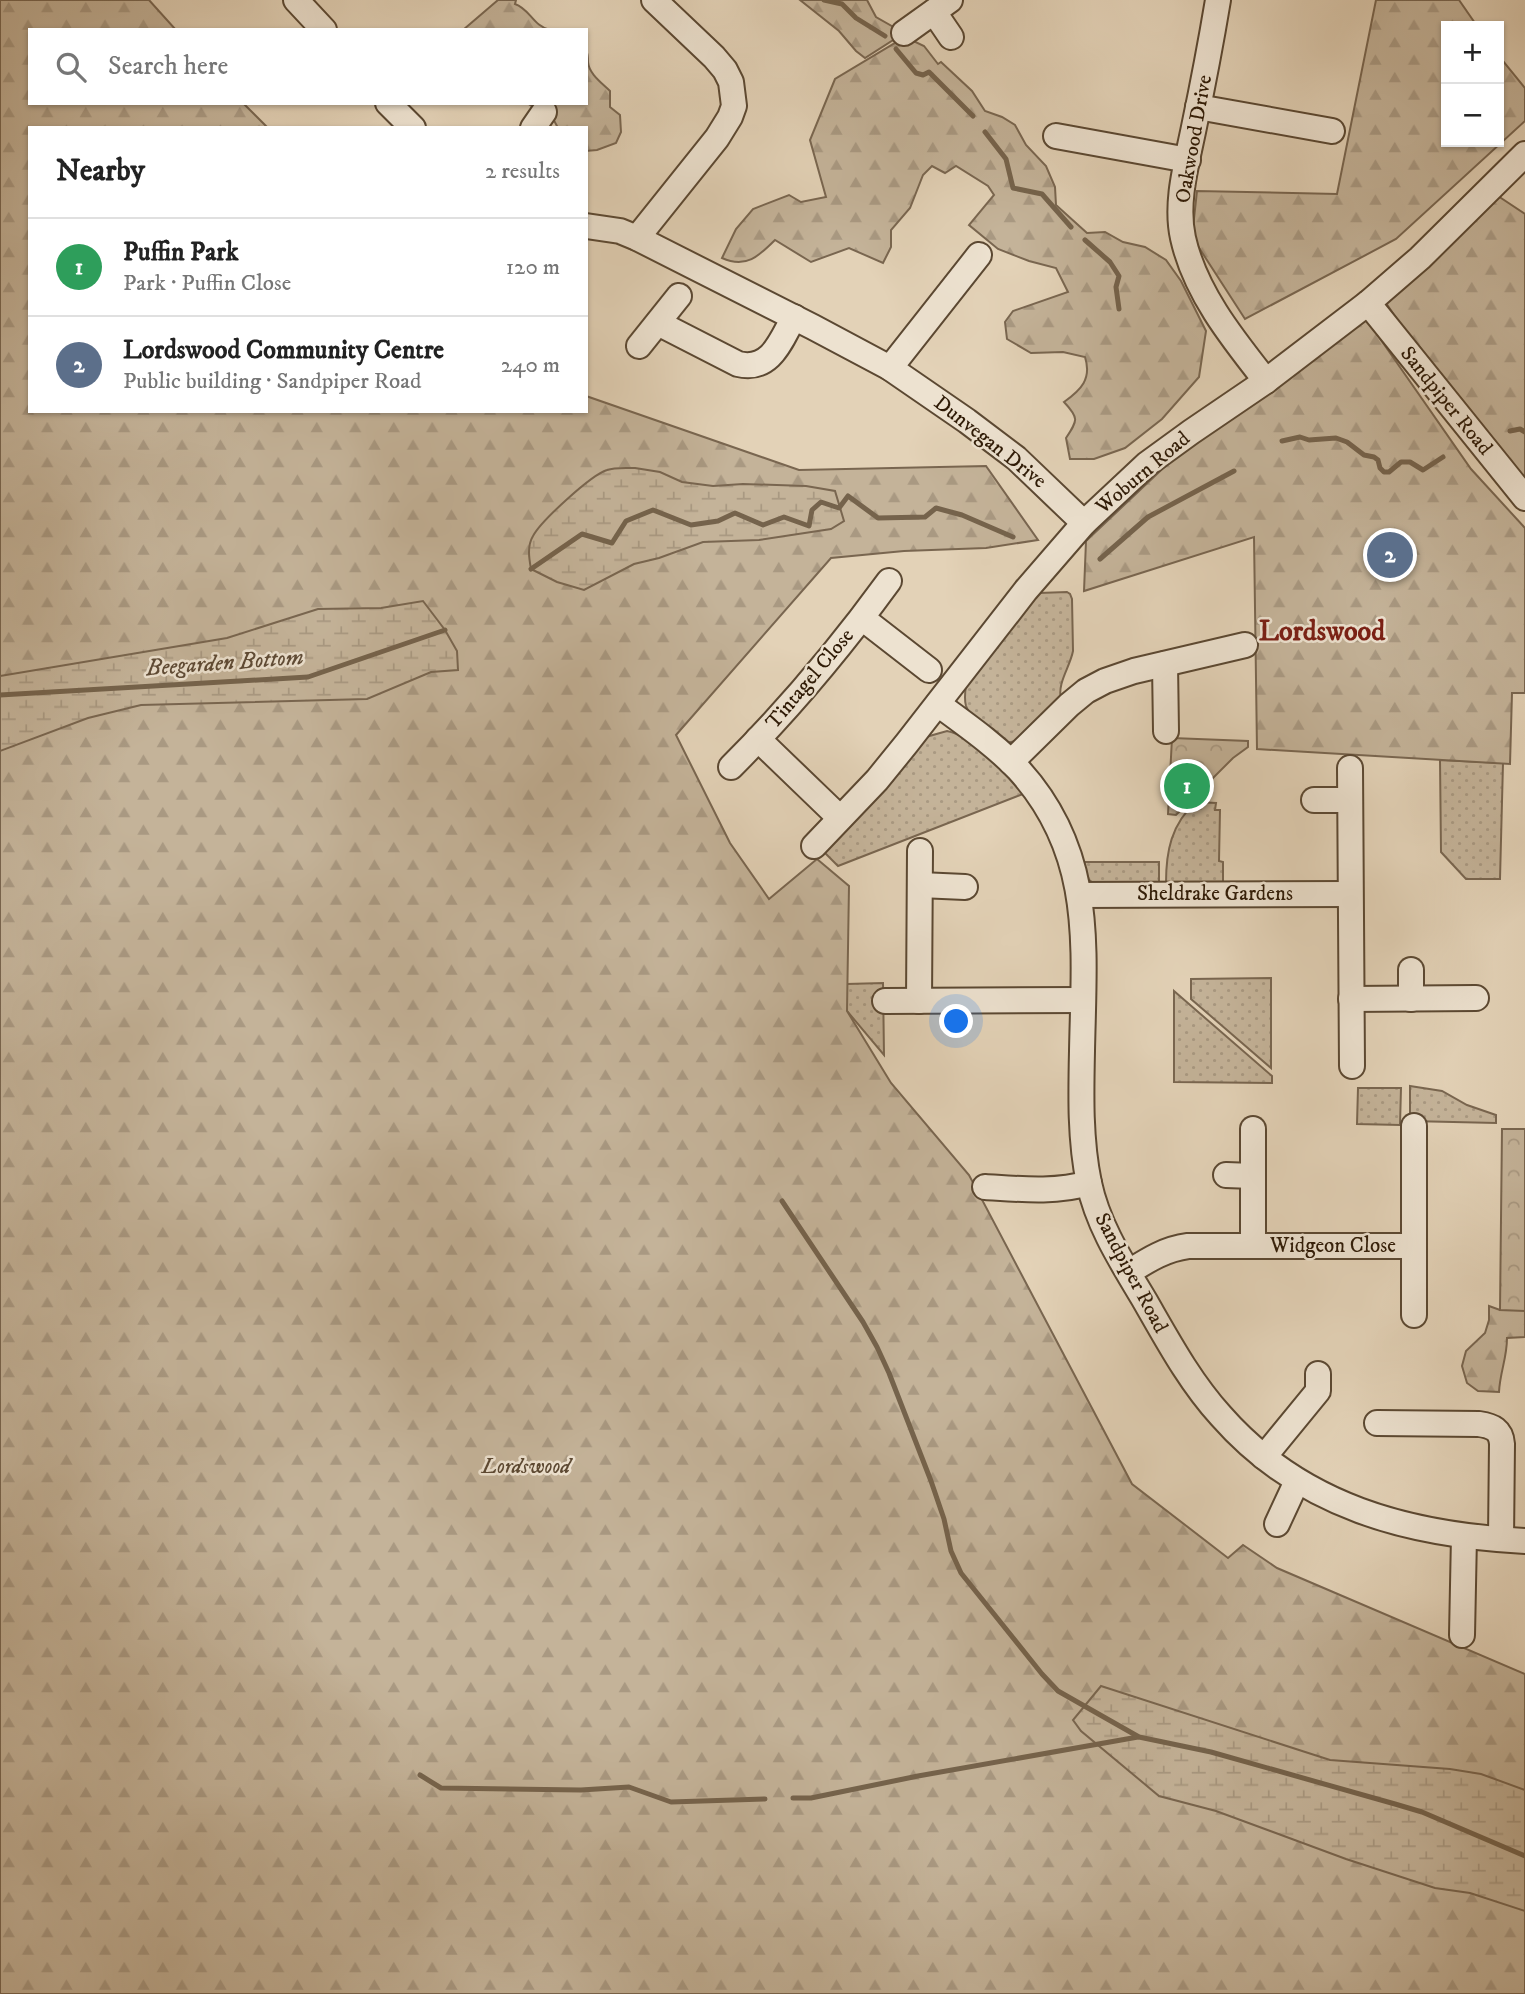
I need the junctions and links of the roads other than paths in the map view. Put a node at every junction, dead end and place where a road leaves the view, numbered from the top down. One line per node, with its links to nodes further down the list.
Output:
1 (654, 0): 14 (street)
2 (1218, 0): 7 (street, Oakwood Drive)
3 (942, 6): 4 (street); 5 (street)
4 (905, 33)
5 (951, 37)
6 (390, 105): 8 (street)
7 (1198, 107): 9 (street); 11 (street, Oakwood Drive)
8 (411, 126)
9 (1332, 131)
10 (1056, 136): 11 (street)
11 (1188, 160): 22 (street, Oakwood Drive)
12 (1519, 171): 17 (street, Woburn Road)
13 (588, 226): 14 (street, Dunvegan Drive)
14 (637, 238): 18 (street, Dunvegan Drive)
15 (979, 256): 21 (street)
16 (679, 296): 19 (street)
17 (1368, 303): 22 (street, Woburn Road); 23 (street, Sandpiper Road)
18 (794, 317): 19 (street); 21 (street, Dunvegan Drive)
19 (658, 323): 20 (street)
20 (639, 346)
21 (890, 368): 24 (street, Dunvegan Drive)
22 (1266, 381): 24 (street, Woburn Road)
23 (1525, 498)
24 (1084, 523): 30 (street, Woburn Road)
25 (889, 581): 26 (street, Tintagel Close)
26 (862, 618): 29 (street, Tintagel Close); 32 (street, Tintagel Close)
27 (1245, 645): 28 (street)
28 (1165, 664): 31 (street); 33 (street)
29 (929, 670)
30 (938, 704): 33 (street, Sandpiper Road); 38 (street, Woburn Road)
31 (1166, 731)
32 (758, 739): 34 (street, Tintagel Close); 38 (street, Tintagel Close)
33 (1011, 762): 44 (street, Sandpiper Road)
34 (731, 767)
35 (1350, 768): 37 (street)
36 (1314, 800): 37 (street)
37 (1350, 800): 43 (street)
38 (840, 818): 39 (street, Woburn Road)
39 (814, 846)
40 (920, 851): 41 (street)
41 (920, 885): 42 (street); 51 (street)
42 (965, 887)
43 (1350, 894): 44 (street, Sheldrake Gardens); 47 (street)
44 (1079, 895): 49 (street, Sandpiper Road)
45 (1411, 970): 48 (street)
46 (1476, 998): 48 (street)
47 (1351, 999): 48 (street); 52 (street)
48 (1410, 999)
49 (1083, 1000): 51 (street); 57 (street, Sandpiper Road)
50 (885, 1001): 51 (street)
51 (919, 1001)
52 (1352, 1066)
53 (1414, 1126): 60 (street, Widgeon Close)
54 (1253, 1129): 56 (street, Widgeon Close)
55 (1226, 1175): 56 (street)
56 (1253, 1176): 59 (street, Widgeon Close)
57 (1088, 1183): 58 (street); 61 (street, Sandpiper Road)
58 (985, 1187)
59 (1253, 1245): 60 (street, Widgeon Close); 61 (street, Widgeon Close)
60 (1414, 1246): 62 (street, Widgeon Close)
61 (1129, 1272): 65 (street, Sandpiper Road)
62 (1414, 1315)
63 (1318, 1374): 65 (street)
64 (1377, 1423): 69 (street)
65 (1264, 1457): 66 (street, Sandpiper Road)
66 (1297, 1481): 67 (street); 68 (street, Sandpiper Road)
67 (1277, 1524)
68 (1464, 1536): 69 (street, Sandpiper Road); 70 (street)
69 (1513, 1540)
70 (1462, 1635)

